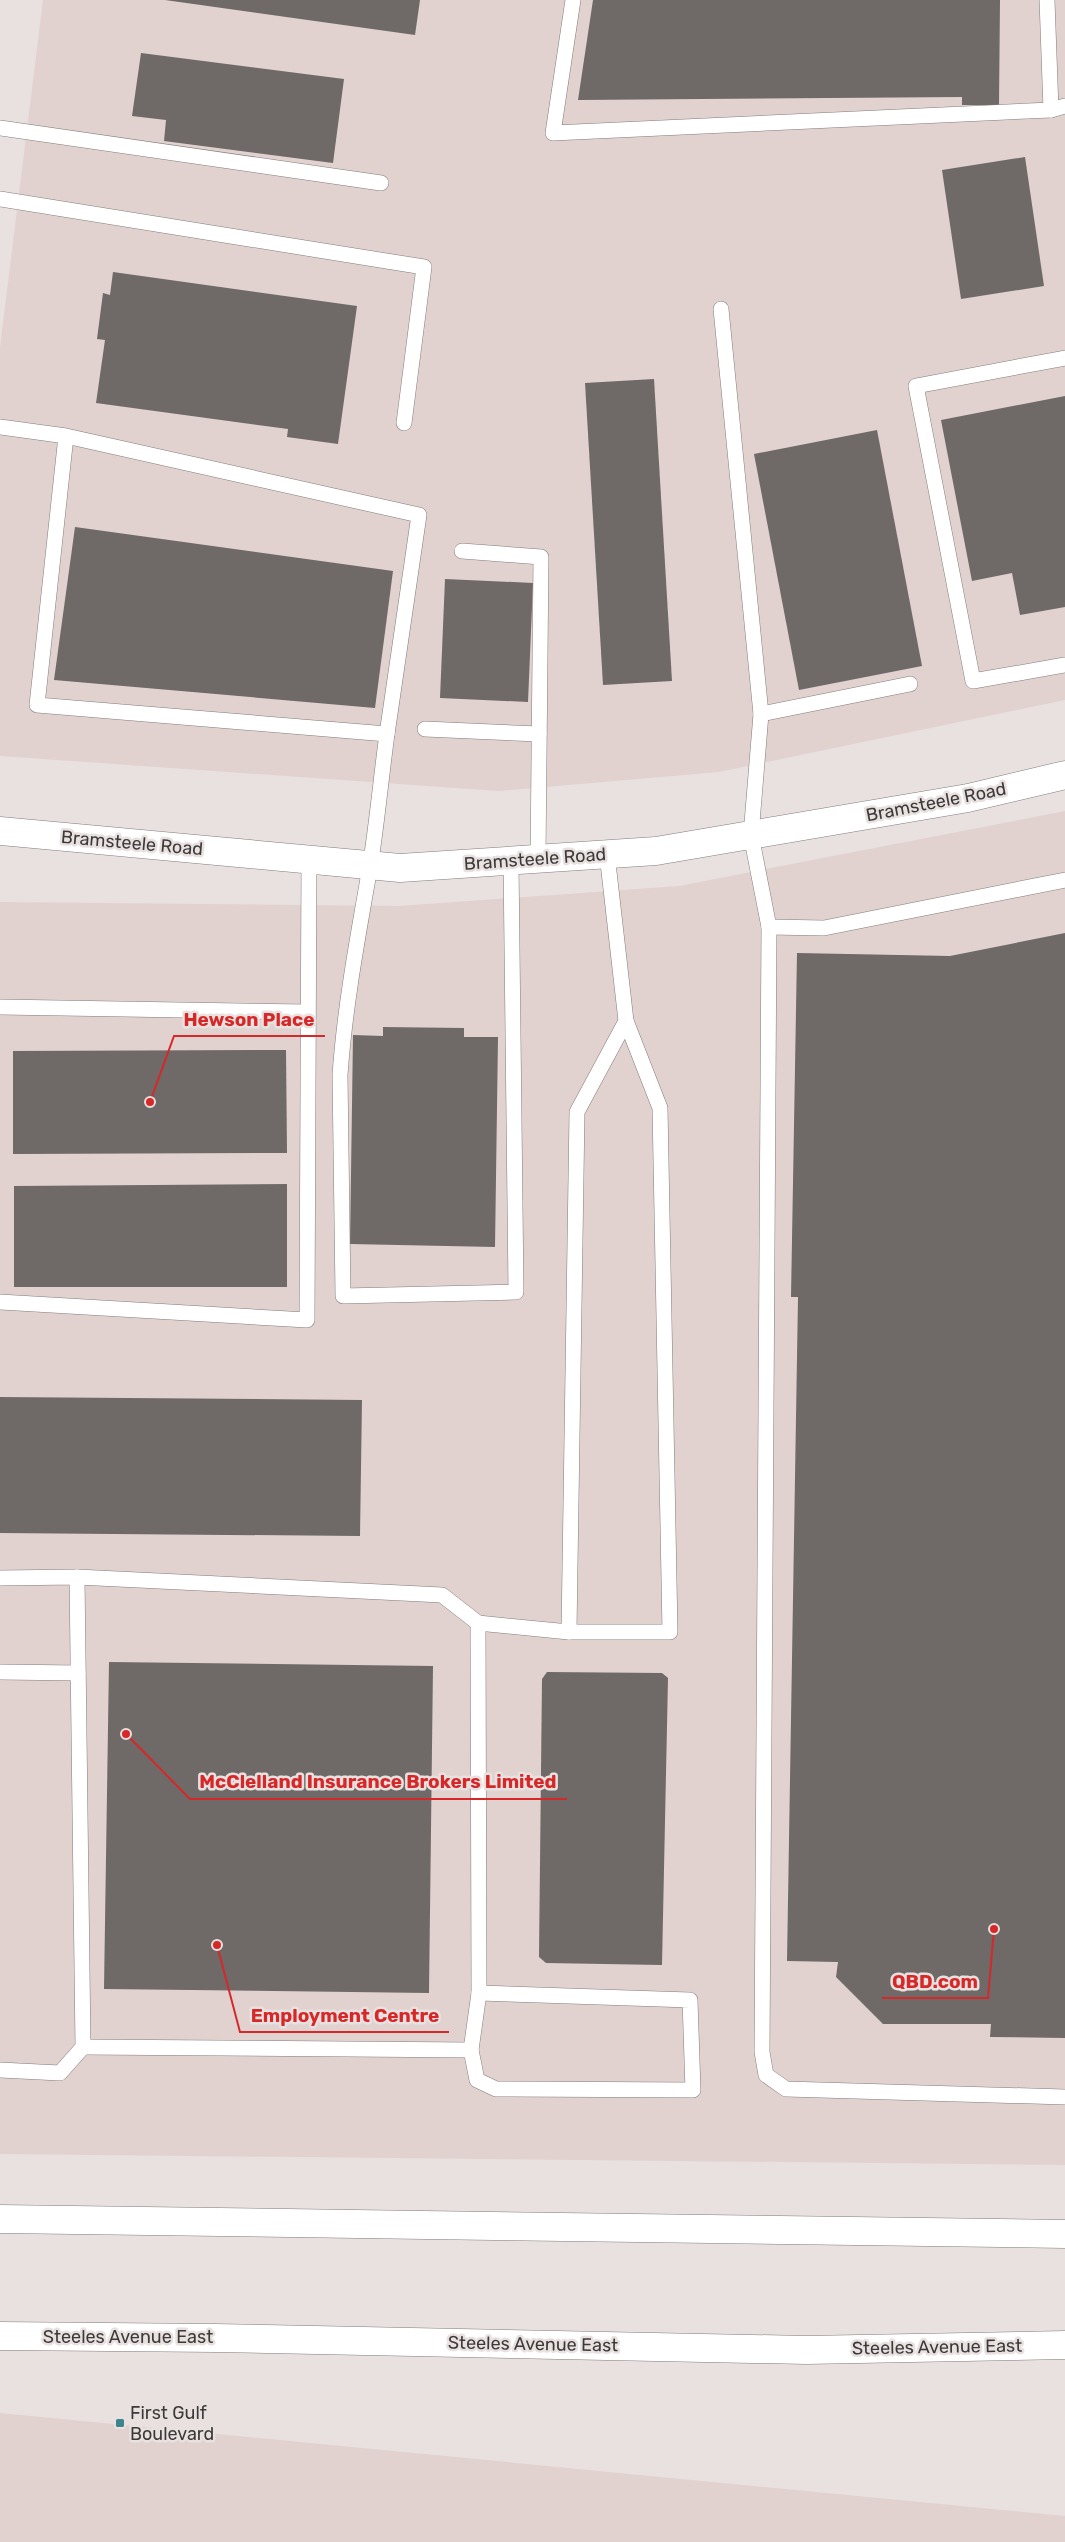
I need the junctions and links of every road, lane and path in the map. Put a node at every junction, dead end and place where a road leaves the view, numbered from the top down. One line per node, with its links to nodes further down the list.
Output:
1 (573, 0): 3 (lane)
2 (1047, 0): 3 (lane)
3 (1058, 108)
4 (0, 128): 5 (lane)
5 (381, 183)
6 (0, 199): 9 (lane)
7 (721, 308): 15 (lane)
8 (1065, 358): 13 (lane)
9 (404, 423)
10 (0, 427): 11 (lane)
11 (66, 436): 17 (lane); 17 (lane)
12 (462, 551): 18 (lane)
13 (1065, 664)
14 (910, 684): 15 (lane)
15 (761, 714): 21 (lane)
16 (425, 728): 18 (lane)
17 (387, 734): 25 (lane)
18 (539, 734): 24 (lane)
19 (1065, 775): 21 (main road, Bramsteele Road)
20 (0, 831): 23 (main road, Bramsteele Road)
21 (751, 834): 22 (main road, Bramsteele Road); 27 (lane)
22 (607, 854): 24 (main road, Bramsteele Road); 30 (lane)
23 (310, 859): 25 (main road, Bramsteele Road); 29 (lane)
24 (524, 860): 25 (main road, Bramsteele Road); 25 (lane)
25 (370, 865)
26 (1065, 880): 27 (lane)
27 (769, 927): 42 (lane)
28 (0, 1007): 29 (lane)
29 (307, 1012): 31 (lane)
30 (626, 1022): 35 (lane); 35 (lane)
31 (0, 1302)
32 (77, 1577): 33 (lane); 34 (lane); 37 (lane)
33 (0, 1578)
34 (478, 1623): 35 (lane); 38 (lane)
35 (568, 1632)
36 (0, 1672): 37 (lane)
37 (78, 1673): 39 (lane)
38 (479, 1993): 40 (lane); 40 (lane)
39 (83, 2048): 40 (lane); 41 (lane)
40 (471, 2050)
41 (0, 2070)
42 (1065, 2097)
43 (0, 2219): 44 (main road)
44 (1065, 2234)
45 (0, 2336): 46 (main road, Steeles Avenue East)
46 (1065, 2345)

